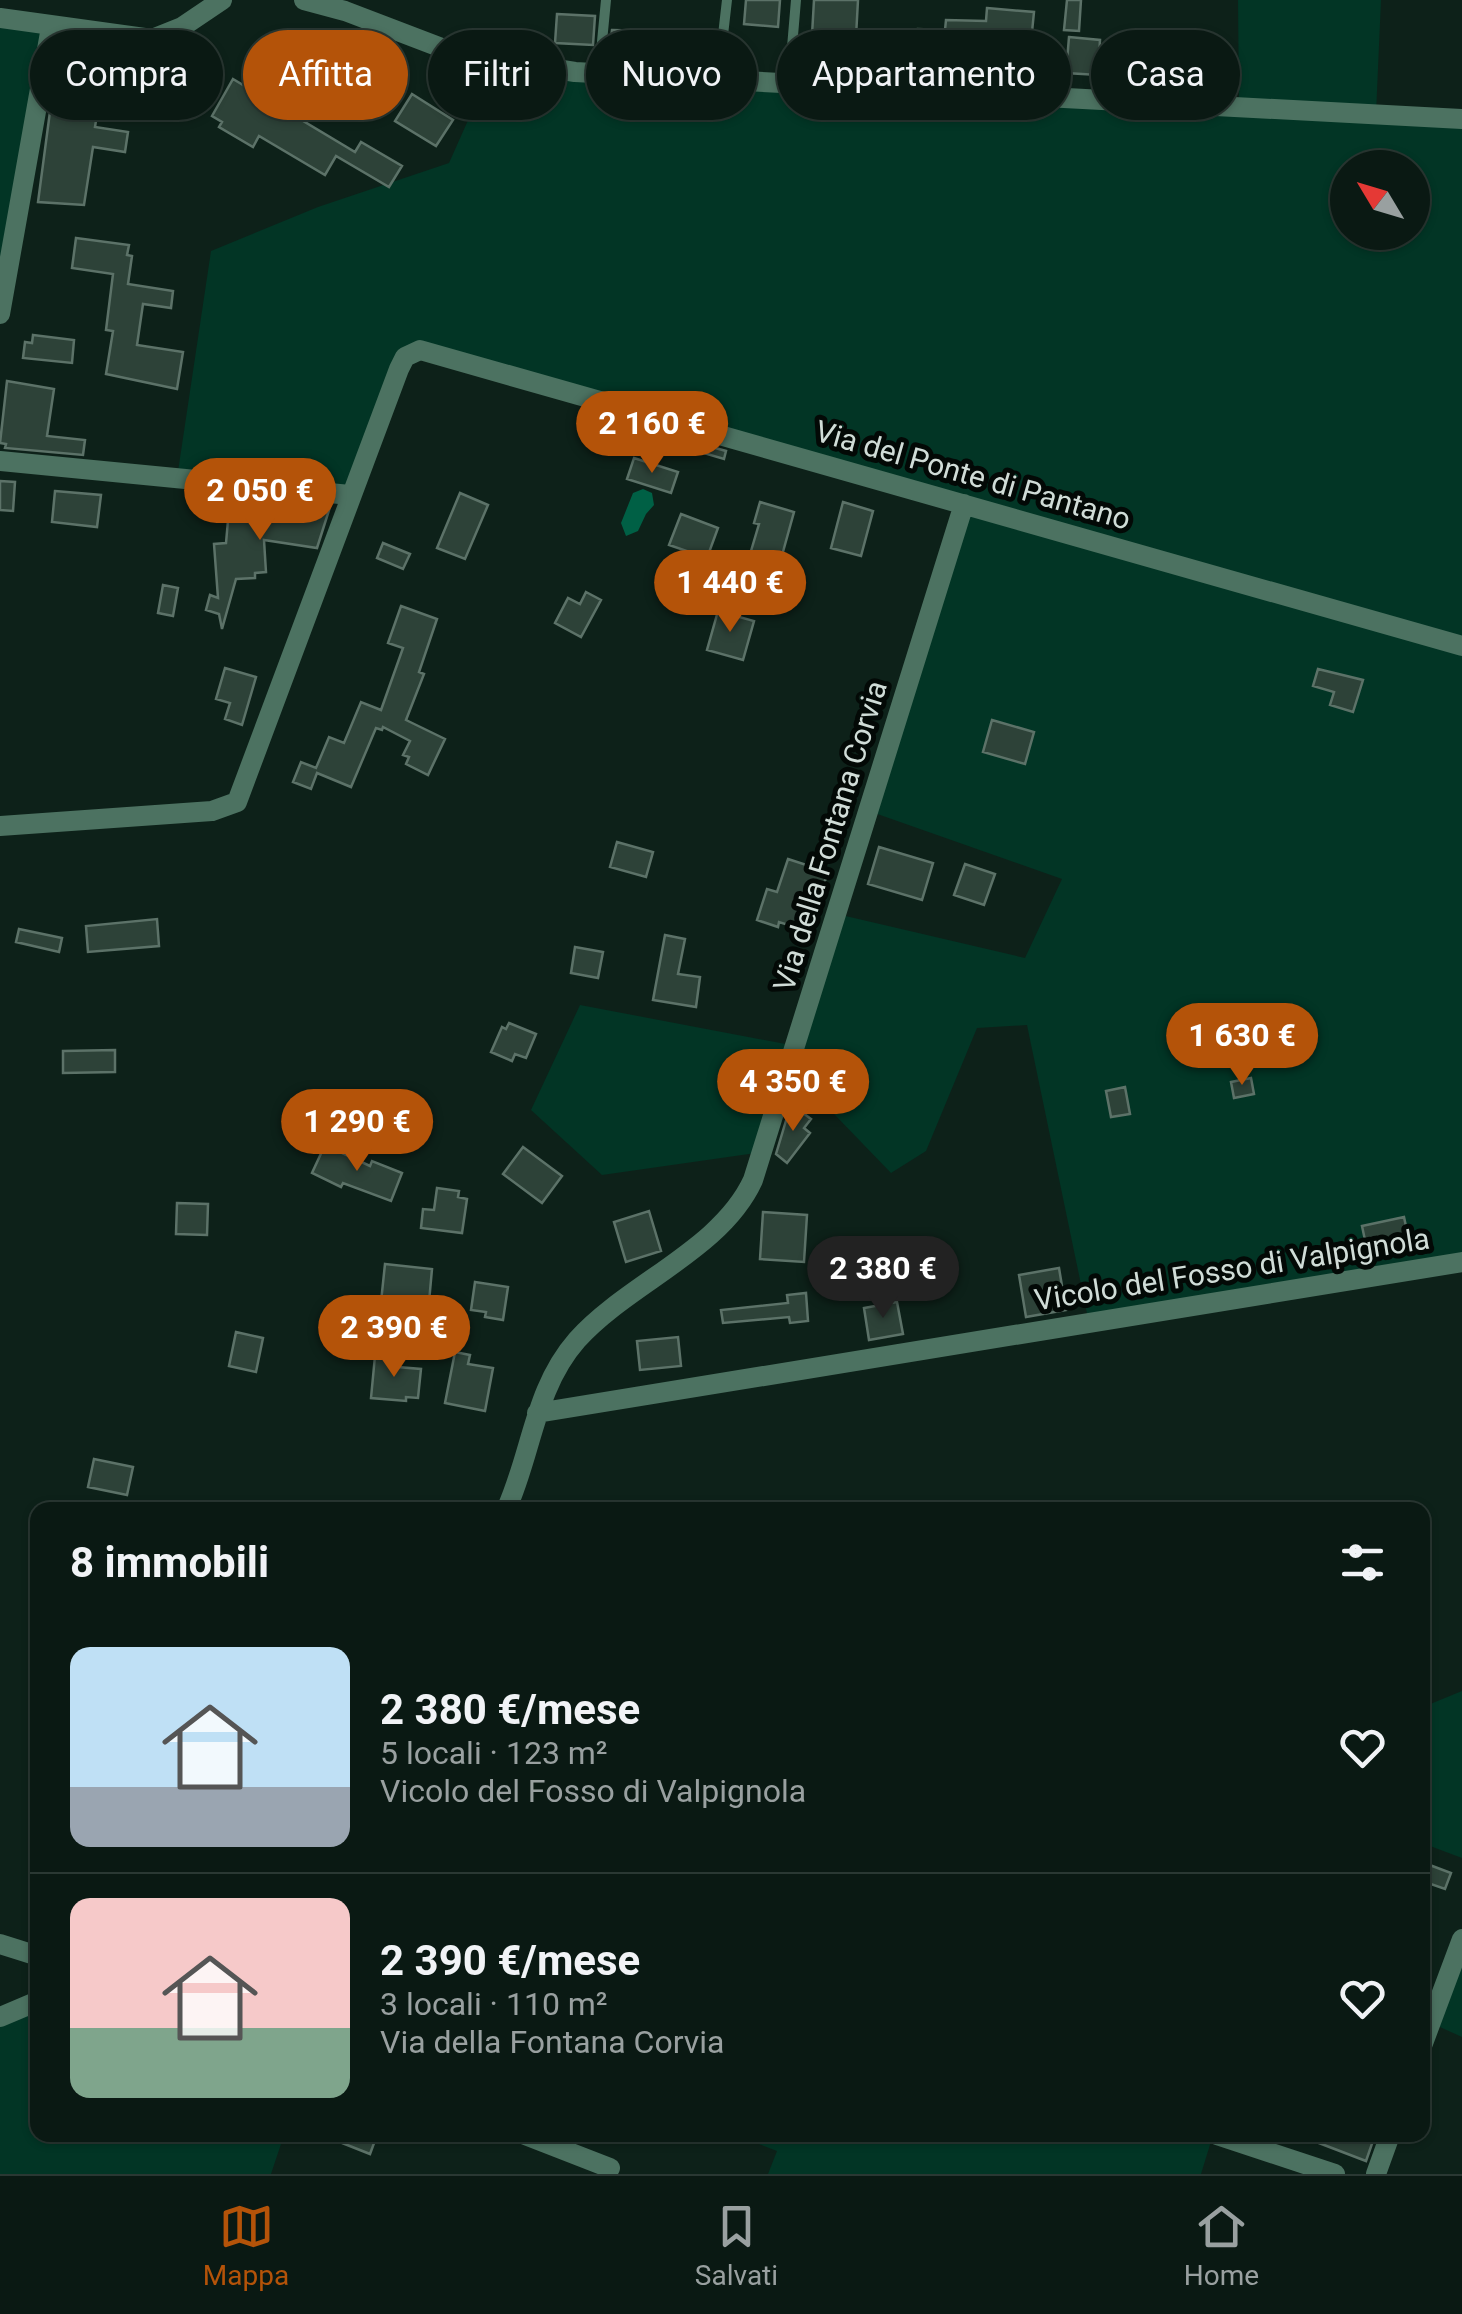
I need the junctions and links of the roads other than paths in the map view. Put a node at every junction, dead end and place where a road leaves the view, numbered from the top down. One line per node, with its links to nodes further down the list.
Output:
1 (222, 0): 7 (street)
2 (304, 0): 11 (street)
3 (606, 0): 8 (lane)
4 (727, 0): 9 (lane)
5 (796, 0): 10 (lane)
6 (0, 18): 7 (street)
7 (51, 27): 14 (street)
8 (603, 30)
9 (724, 30)
10 (793, 30)
11 (586, 73)
12 (1071, 98): 13 (street)
13 (1462, 118)
14 (0, 314)
15 (0, 461): 16 (street)
16 (350, 495): 17 (street, Via del Ponte di Pantano); 19 (street, Via del Ponte di Pantano)
17 (964, 504): 18 (street, Via del Ponte di Pantano); 21 (street, Via della Fontana Corvia)
18 (1462, 646)
19 (0, 826)
20 (1462, 1262): 21 (street, Vicolo del Fosso di Valpignola)
21 (537, 1413): 22 (street, Via della Fontana Corvia)
22 (509, 1502)
23 (1462, 1939): 28 (street)
24 (0, 1944): 25 (street)
25 (30, 1953)
26 (30, 2004): 27 (street)
27 (0, 2017)
28 (1430, 2025)
29 (543, 2142): 32 (street)
30 (1238, 2142): 33 (street)
31 (1387, 2142): 34 (street)
32 (610, 2168)
33 (1335, 2174)
34 (1376, 2174)

